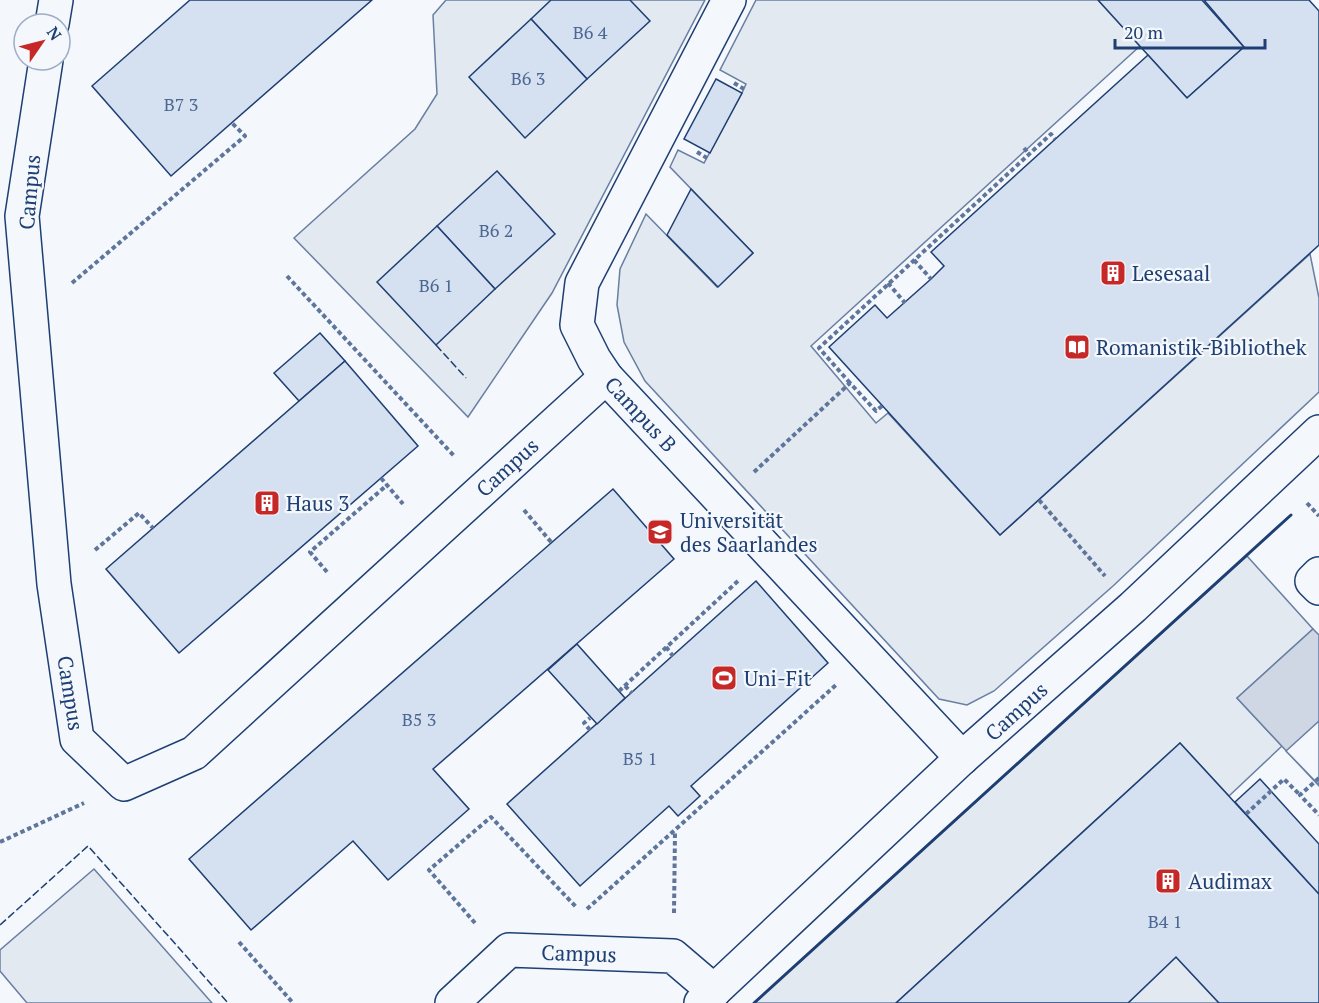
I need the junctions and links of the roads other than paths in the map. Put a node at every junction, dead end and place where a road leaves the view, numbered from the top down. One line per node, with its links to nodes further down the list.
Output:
1 (729, 0): 3 (street, Campus B)
2 (44, 72): 3 (street, Campus)
3 (606, 377): 7 (street, Campus B)
4 (1319, 432): 7 (street, Campus)
5 (1319, 574): 6 (street)
6 (1319, 588)
7 (962, 758): 8 (street, Campus)
8 (707, 997): 9 (street, Campus)
9 (452, 1003)

